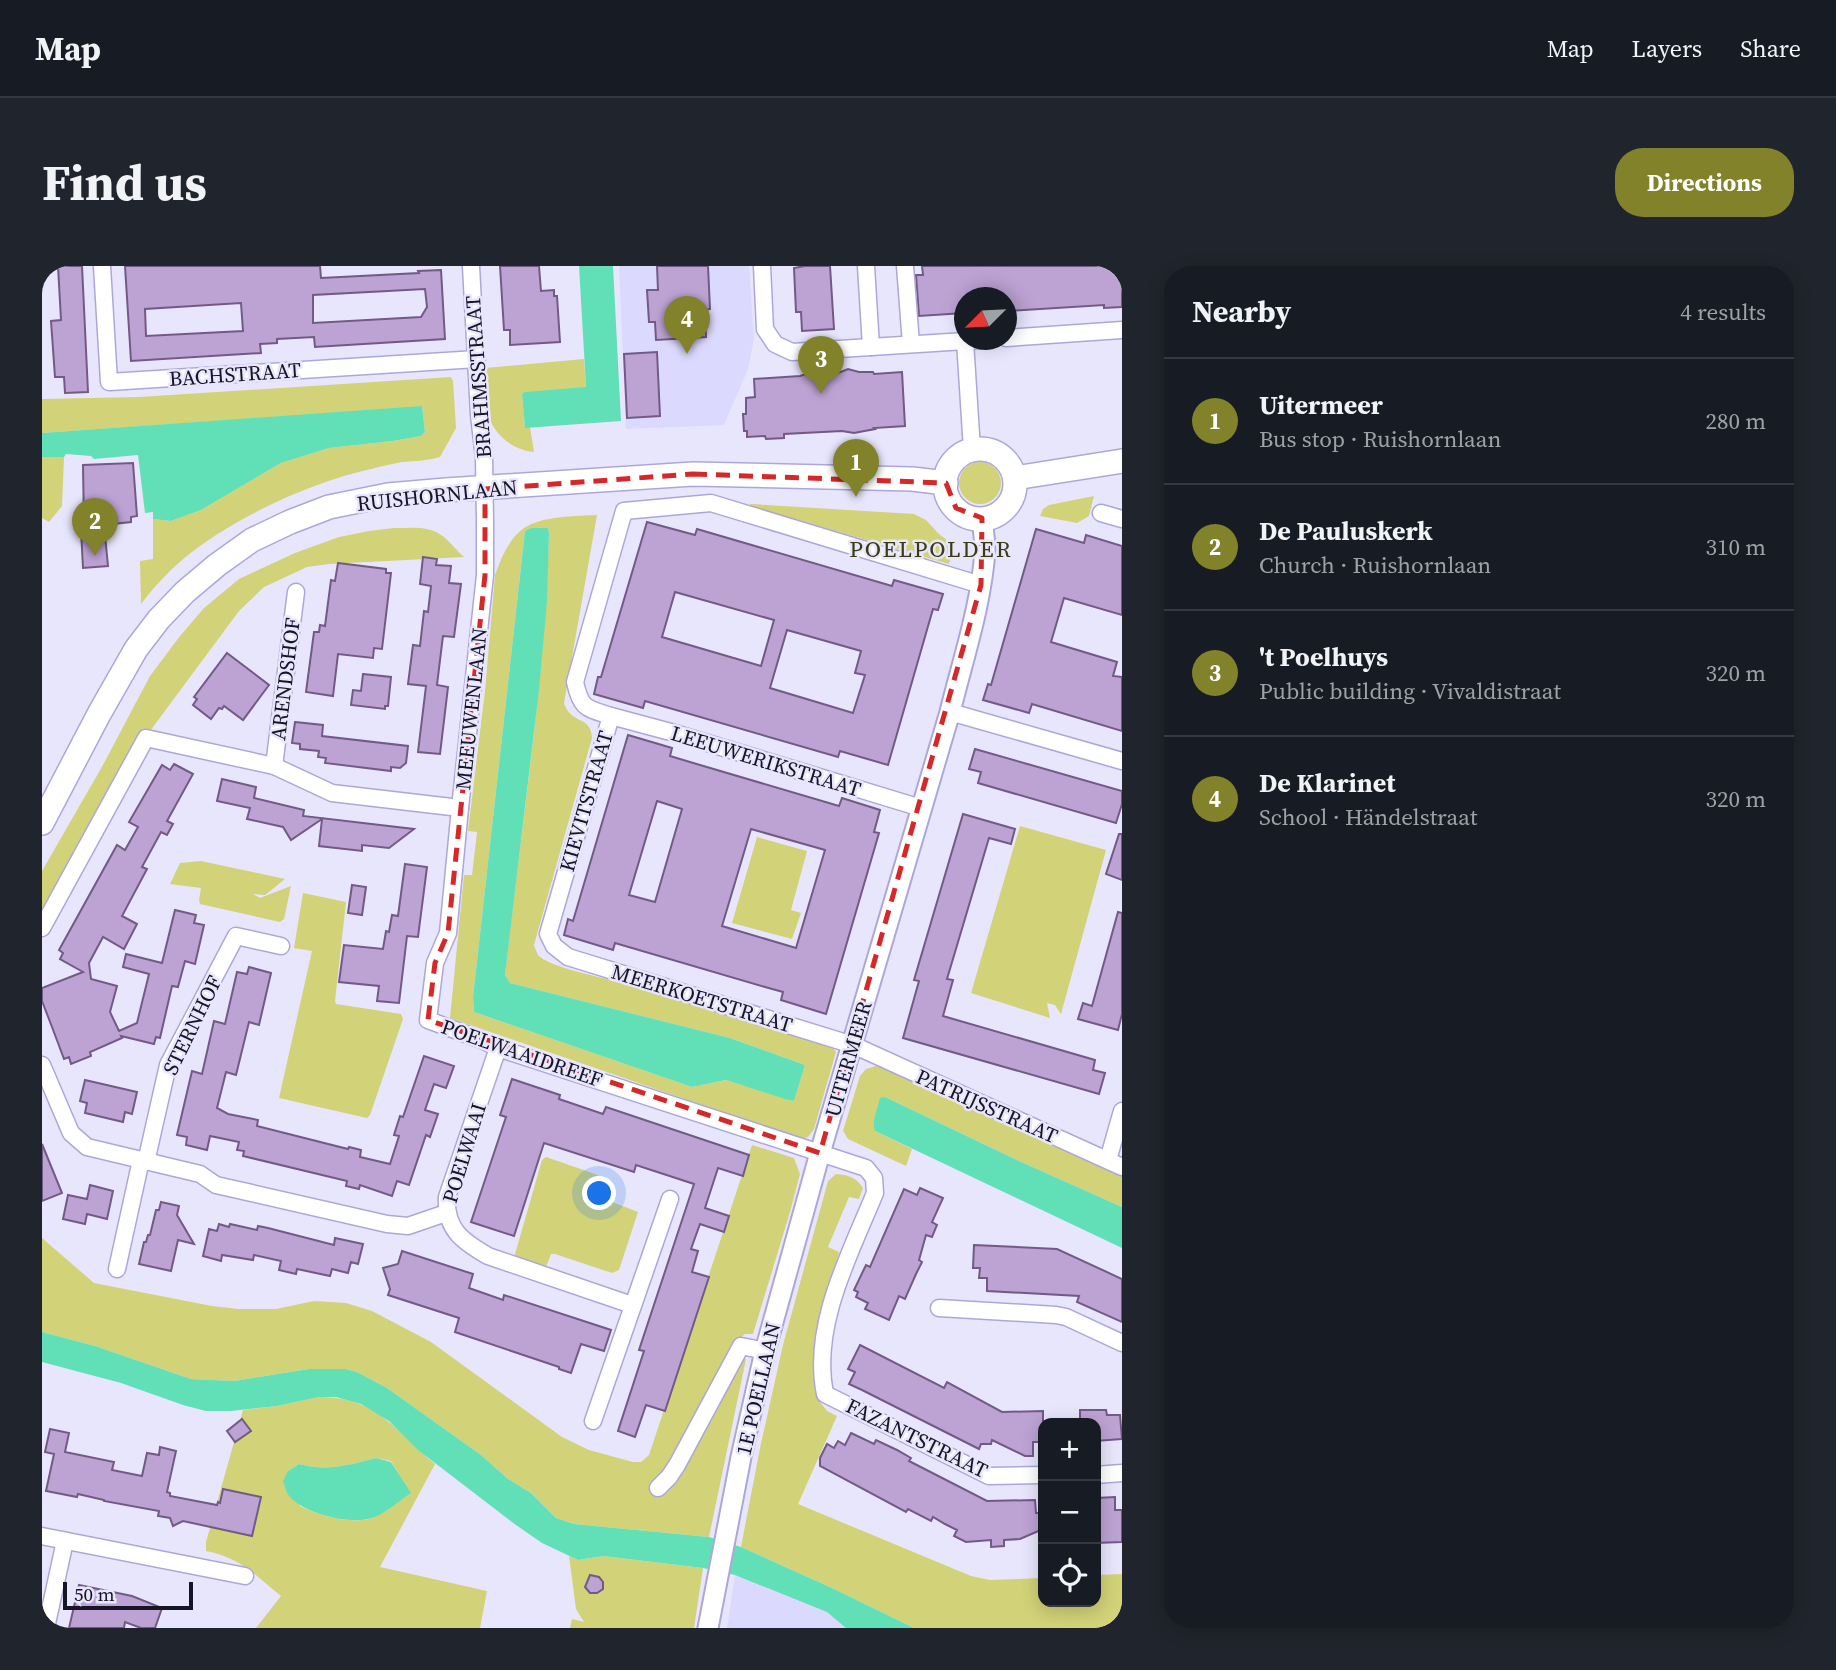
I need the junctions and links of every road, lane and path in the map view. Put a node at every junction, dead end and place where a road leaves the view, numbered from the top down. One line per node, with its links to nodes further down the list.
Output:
1 (102, 266): 12 (street, BACHSTRAAT)
2 (471, 266): 12 (street, BRAHMSSTRAAT)
3 (762, 266): 10 (street)
4 (866, 266): 10 (street)
5 (905, 266): 9 (street)
6 (1122, 330): 7 (street)
7 (1017, 337)
8 (954, 341): 9 (street)
9 (911, 344): 10 (street)
10 (872, 347)
11 (973, 350): 13 (street)
12 (477, 359): 17 (street, BRAHMSSTRAAT)
13 (972, 450): 15 (main road); 16 (main road)
14 (1122, 461): 15 (main road)
15 (1015, 478): 19 (main road)
16 (946, 483): 17 (main road, RUISHORNLAAN); 19 (main road)
17 (485, 489): 27 (street, MEEUWENLAAN); 29 (main road, RUISHORNLAAN)
18 (1101, 513): 20 (street)
19 (982, 518): 21 (street, UITERMEER)
20 (1122, 519)
21 (981, 585): 23 (street, UITERMEER); 24 (street, KIEVITSTRAAT)
22 (296, 592): 26 (street, ARENDSHOF)
23 (950, 712): 25 (street); 28 (street, UITERMEER)
24 (611, 716): 28 (street, LEEUWERIKSTRAAT); 32 (street, KIEVITSTRAAT)
25 (1122, 761)
26 (274, 766): 27 (street, MEEUWENLAAN); 30 (street, MEEUWENLAAN)
27 (460, 808): 34 (street, POELWAAIDREEF)
28 (921, 808): 33 (street, UITERMEER)
29 (42, 823)
30 (42, 928)
31 (281, 946): 38 (street, STERNHOF)
32 (554, 946): 33 (street, MEERKOETSTRAAT)
33 (853, 1045): 37 (street, UITERMEER); 39 (street, PATRIJSSTRAAT)
34 (498, 1048): 37 (street, POELWAAIDREEF); 41 (street, POELWAAI)
35 (42, 1065): 38 (street)
36 (1122, 1111): 39 (street)
37 (820, 1153): 46 (street, 1E POELLAAN); 49 (street, FAZANTSTRAAT)
38 (144, 1161): 41 (street); 42 (street)
39 (1115, 1163)
40 (670, 1199): 43 (street)
41 (446, 1213): 43 (street, POELWAAI)
42 (117, 1269)
43 (632, 1305): 47 (street)
44 (939, 1308): 45 (street)
45 (1122, 1343)
46 (765, 1351): 51 (street); 56 (street, 1E POELLAAN)
47 (593, 1421)
48 (1122, 1473): 50 (street)
49 (1038, 1475)
50 (1101, 1475)
51 (658, 1488)
52 (42, 1536): 53 (street)
53 (65, 1541): 54 (street); 55 (street)
54 (245, 1576)
55 (46, 1628)
56 (708, 1628)

